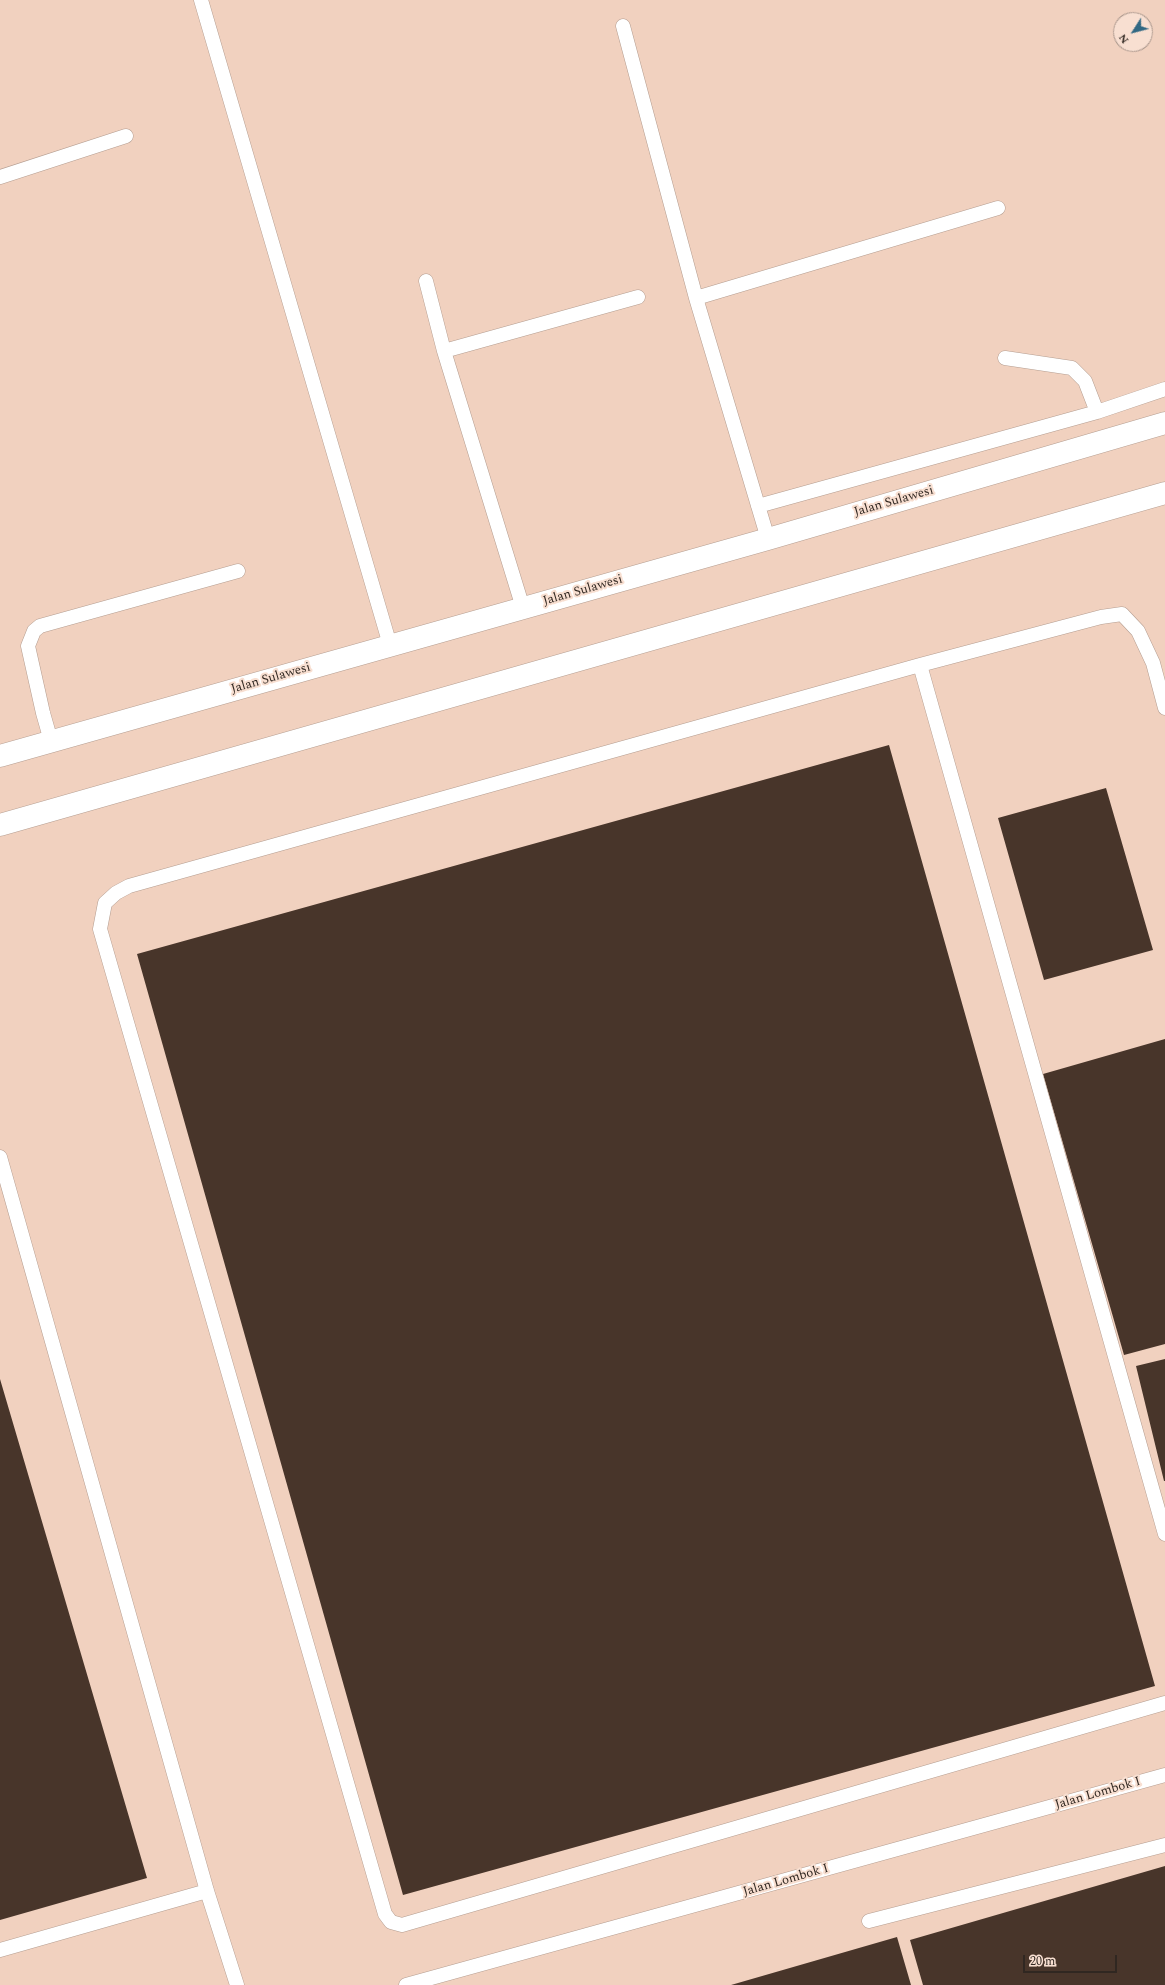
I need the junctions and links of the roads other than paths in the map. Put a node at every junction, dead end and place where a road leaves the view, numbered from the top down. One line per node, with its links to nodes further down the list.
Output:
1 (201, 0): 19 (lane)
2 (623, 26): 8 (lane)
3 (126, 136): 4 (lane)
4 (0, 177)
5 (998, 208): 8 (lane)
6 (426, 281): 9 (lane)
7 (638, 297): 9 (lane)
8 (696, 298): 15 (lane)
9 (444, 351): 18 (lane)
10 (1005, 358): 12 (lane)
11 (1165, 389): 12 (lane)
12 (1097, 412): 15 (lane)
13 (1165, 423): 16 (street, Jalan Sulawesi)
14 (1165, 493): 24 (street)
15 (758, 506): 16 (lane)
16 (768, 539): 18 (street, Jalan Sulawesi)
17 (238, 571): 22 (lane)
18 (523, 608): 19 (street, Jalan Sulawesi)
19 (390, 645): 22 (street, Jalan Sulawesi)
20 (920, 665): 21 (lane); 26 (lane); 27 (lane)
21 (1165, 708)
22 (51, 742): 23 (street, Jalan Sulawesi)
23 (0, 756)
24 (0, 825)
25 (0, 1157): 30 (lane)
26 (1165, 1534)
27 (1165, 1703)
28 (1165, 1775): 34 (lane, Jalan Lombok I)
29 (1165, 1845): 31 (lane)
30 (208, 1891): 32 (lane); 33 (lane)
31 (869, 1922)
32 (0, 1950)
33 (237, 1985)
34 (406, 1985)

